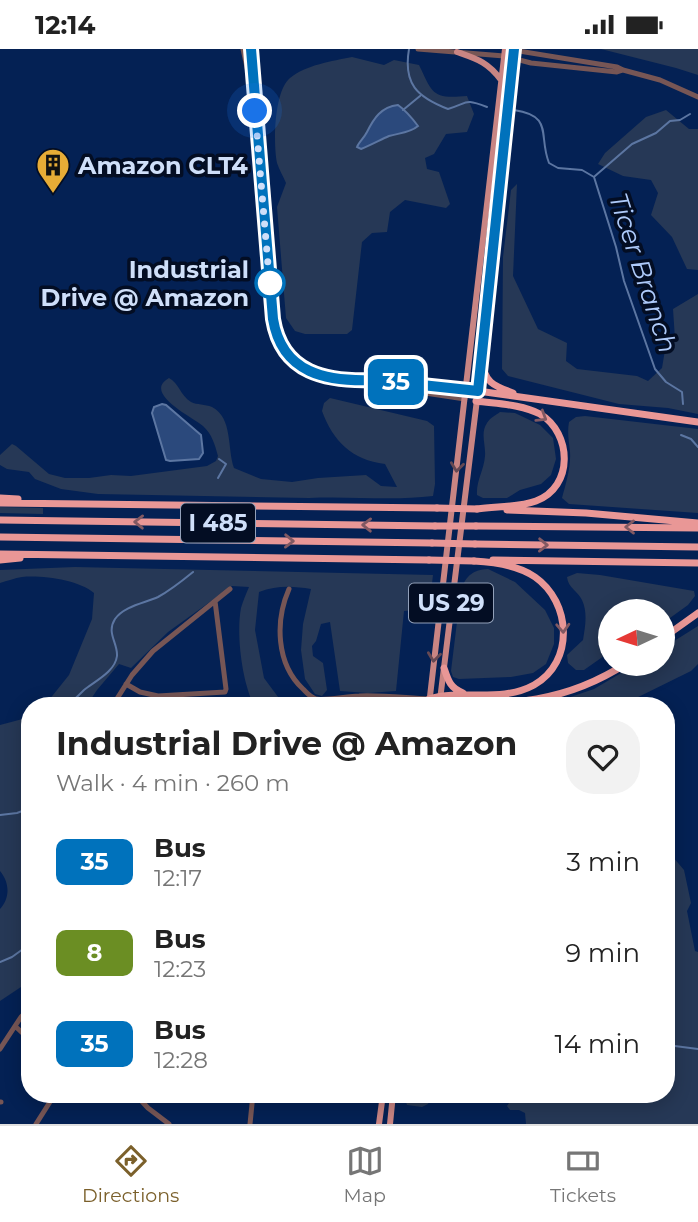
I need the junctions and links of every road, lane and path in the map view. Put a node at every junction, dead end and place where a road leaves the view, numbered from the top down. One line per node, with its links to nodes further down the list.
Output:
1 (243, 49): 9 (street)
2 (250, 49): 9 (street)
3 (418, 49): 4 (street)
4 (432, 50): 5 (street)
5 (457, 52): 6 (street); 7 (main road)
6 (509, 52): 7 (main road, US 29); 8 (street); 10 (main road, US 29)
7 (501, 81): 12 (main road, US 29)
8 (698, 97)
9 (254, 105): 11 (street)
10 (482, 359): 13 (main road, US 29); 14 (highway)
11 (358, 380): 12 (street); 15 (street)
12 (466, 390): 13 (main road); 15 (main road, US 29)
13 (478, 391): 14 (highway); 16 (main road, US 29)
14 (524, 397): 17 (highway)
15 (465, 399): 16 (main road); 44 (main road, US 29, one-way to 44)
16 (476, 401): 21 (highway, one-way to 21); 36 (main road, US 29)
17 (698, 422)
18 (0, 498): 20 (highway)
19 (0, 503): 20 (highway)
20 (39, 504): 21 (highway, bridge)
21 (477, 509): 23 (highway)
22 (0, 520): 23 (highway, I 485, one-way to 22, bridge)
23 (698, 526)
24 (0, 537): 25 (highway, I 485, one-way to 25, bridge)
25 (698, 547)
26 (0, 554): 27 (highway)
27 (52, 556): 28 (highway); 29 (highway, bridge)
28 (0, 560)
29 (478, 561): 30 (highway); 39 (highway, one-way to 39)
30 (698, 563)
31 (230, 589): 33 (street)
32 (289, 589): 41 (street)
33 (215, 601): 38 (street); 38 (street)
34 (698, 613): 35 (highway)
35 (676, 629)
36 (444, 668): 39 (highway); 45 (main road, US 29)
37 (604, 676): 47 (highway)
38 (126, 684): 40 (street)
39 (470, 696): 46 (highway)
40 (118, 697)
41 (314, 697)
42 (355, 697): 43 (street)
43 (380, 697)
44 (430, 697)
45 (441, 697)
46 (465, 697)
47 (551, 697)
48 (21, 1019): 49 (street)
49 (15, 1026): 50 (street); 51 (street)
50 (21, 1032)
51 (0, 1049)
52 (49, 1103): 57 (street)
53 (143, 1103): 59 (street)
54 (252, 1103): 60 (street)
55 (382, 1103): 61 (main road)
56 (392, 1103): 62 (main road)
57 (37, 1122): 58 (street)
58 (45, 1124)
59 (169, 1124)
60 (250, 1124)
61 (379, 1124)
62 (390, 1124)

